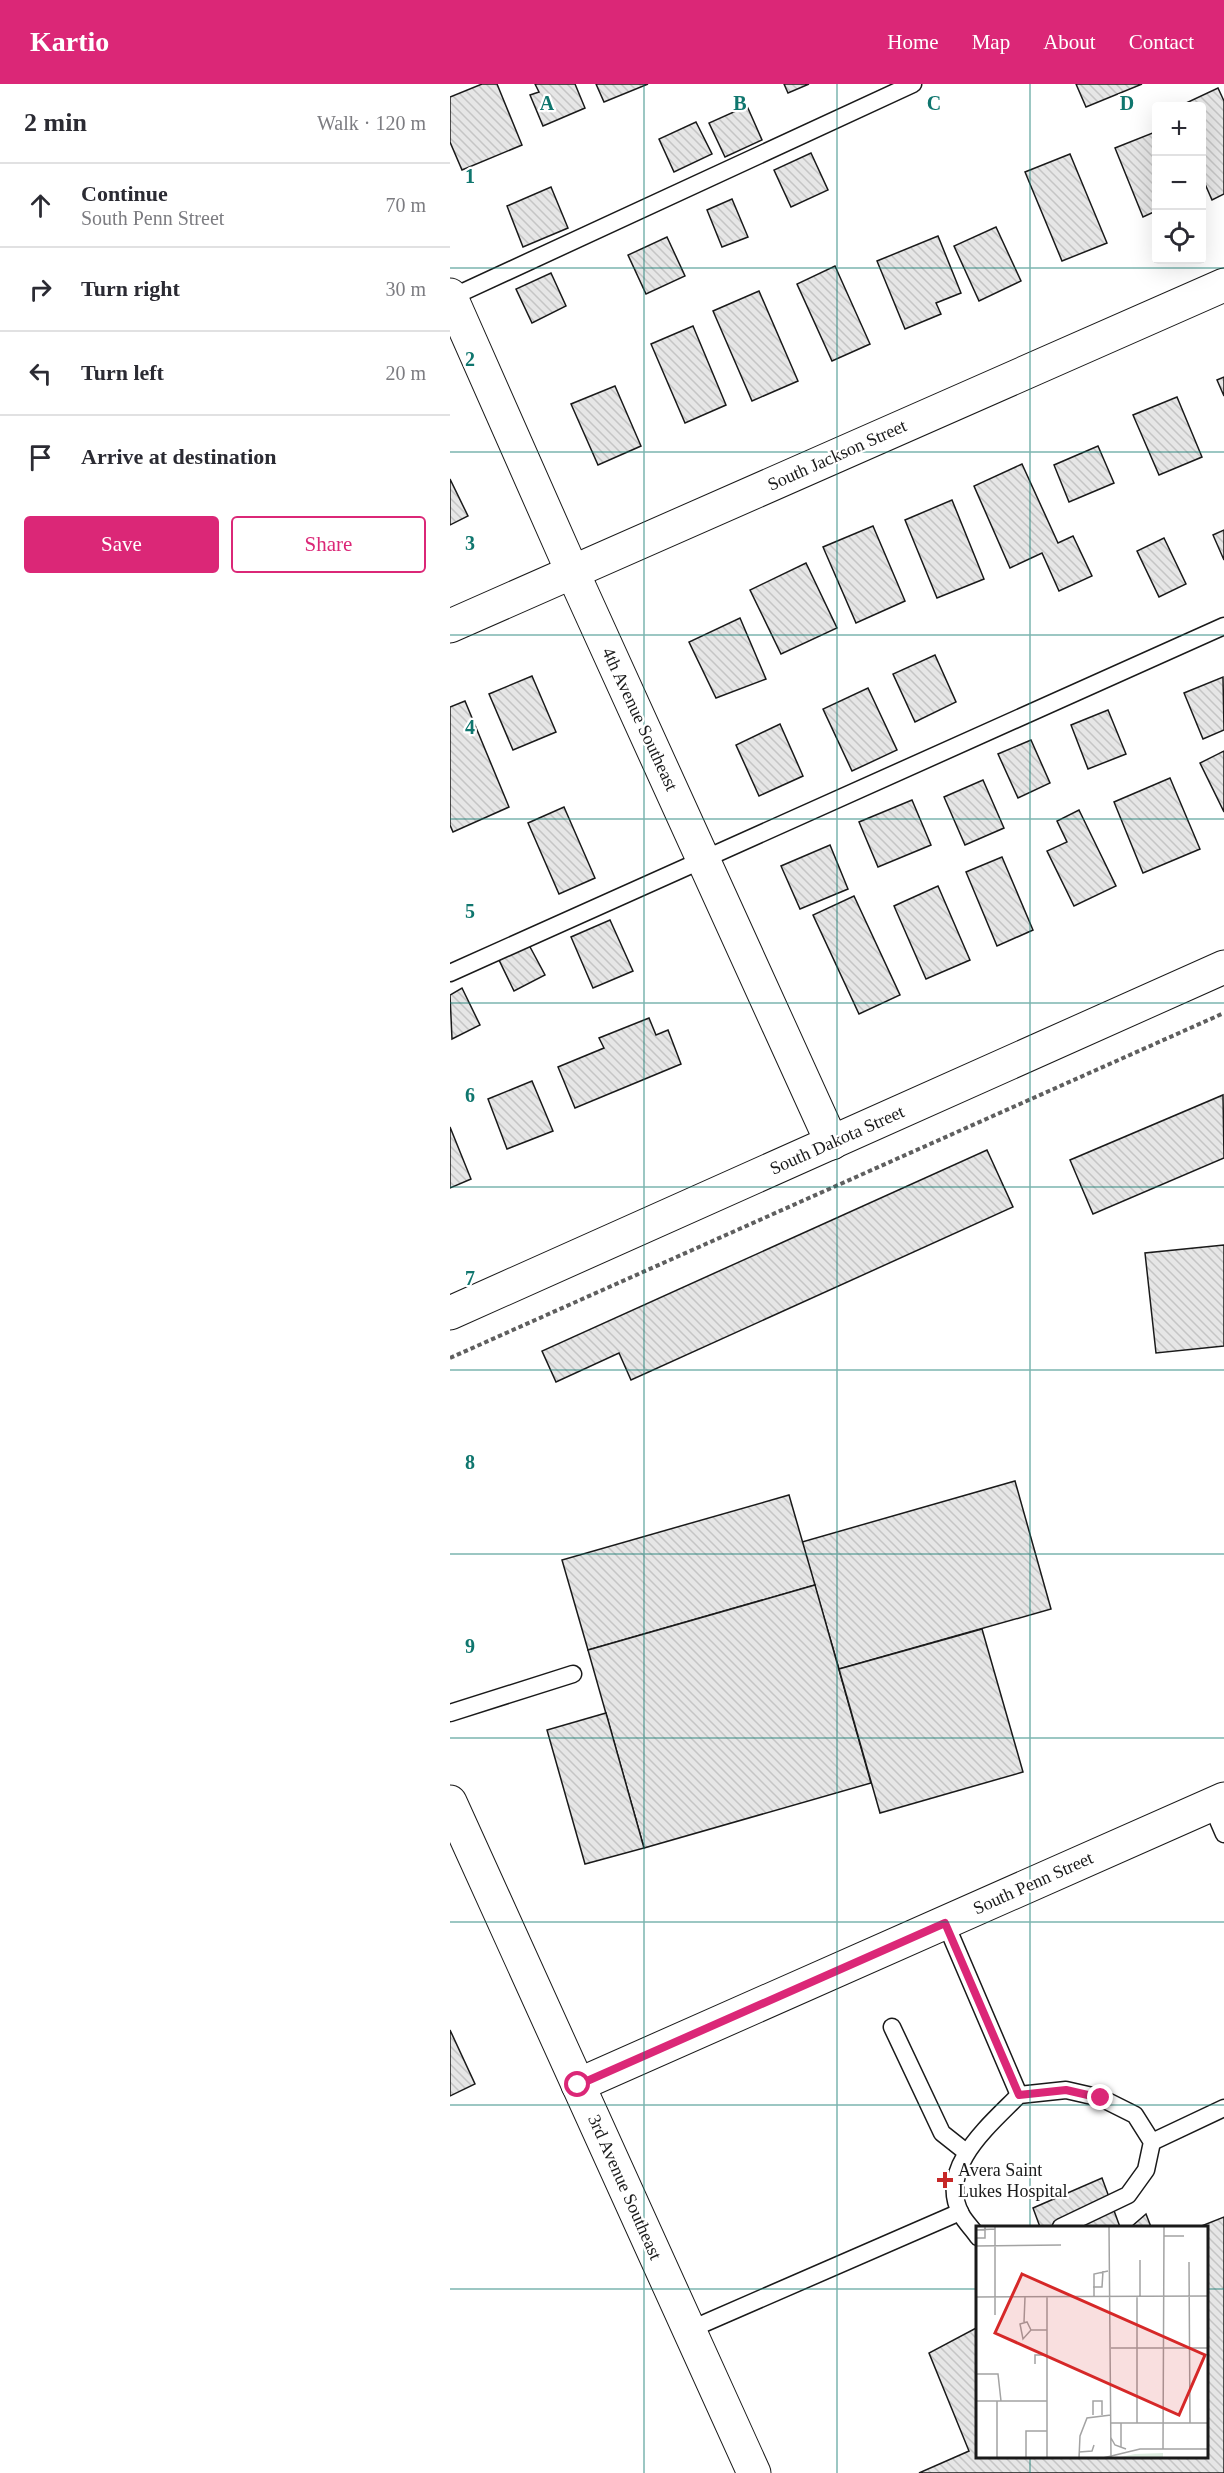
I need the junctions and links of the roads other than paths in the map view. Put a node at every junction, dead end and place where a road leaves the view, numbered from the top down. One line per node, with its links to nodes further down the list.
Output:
1 (913, 84): 3 (lane)
2 (1224, 285): 4 (street, South Jackson Street)
3 (450, 297): 4 (street, 4th Avenue Southeast)
4 (572, 571): 5 (street, South Jackson Street); 7 (street, 4th Avenue Southeast)
5 (450, 626)
6 (1224, 626): 7 (lane)
7 (704, 858): 9 (lane); 10 (street, 4th Avenue Southeast)
8 (1224, 966): 10 (street, South Dakota Street)
9 (450, 973)
10 (832, 1143): 11 (street, South Dakota Street)
11 (450, 1313)
12 (573, 1674): 13 (lane)
13 (450, 1713)
14 (1218, 1801): 16 (lane); 17 (street, South Penn Street)
15 (450, 1802): 19 (street, 3rd Avenue Southeast)
16 (1224, 1834)
17 (945, 1923): 19 (street, South Penn Street); 20 (lane)
18 (892, 2027): 23 (lane)
19 (578, 2085): 27 (street, 3rd Avenue Southeast)
20 (1019, 2095): 22 (lane); 23 (lane)
21 (1224, 2108): 22 (lane)
22 (1152, 2142): 25 (lane)
23 (966, 2152): 24 (lane)
24 (960, 2212): 26 (lane); 27 (lane)
25 (1062, 2226)
26 (976, 2234)
27 (689, 2330): 28 (street, 3rd Avenue Southeast)
28 (754, 2473)

